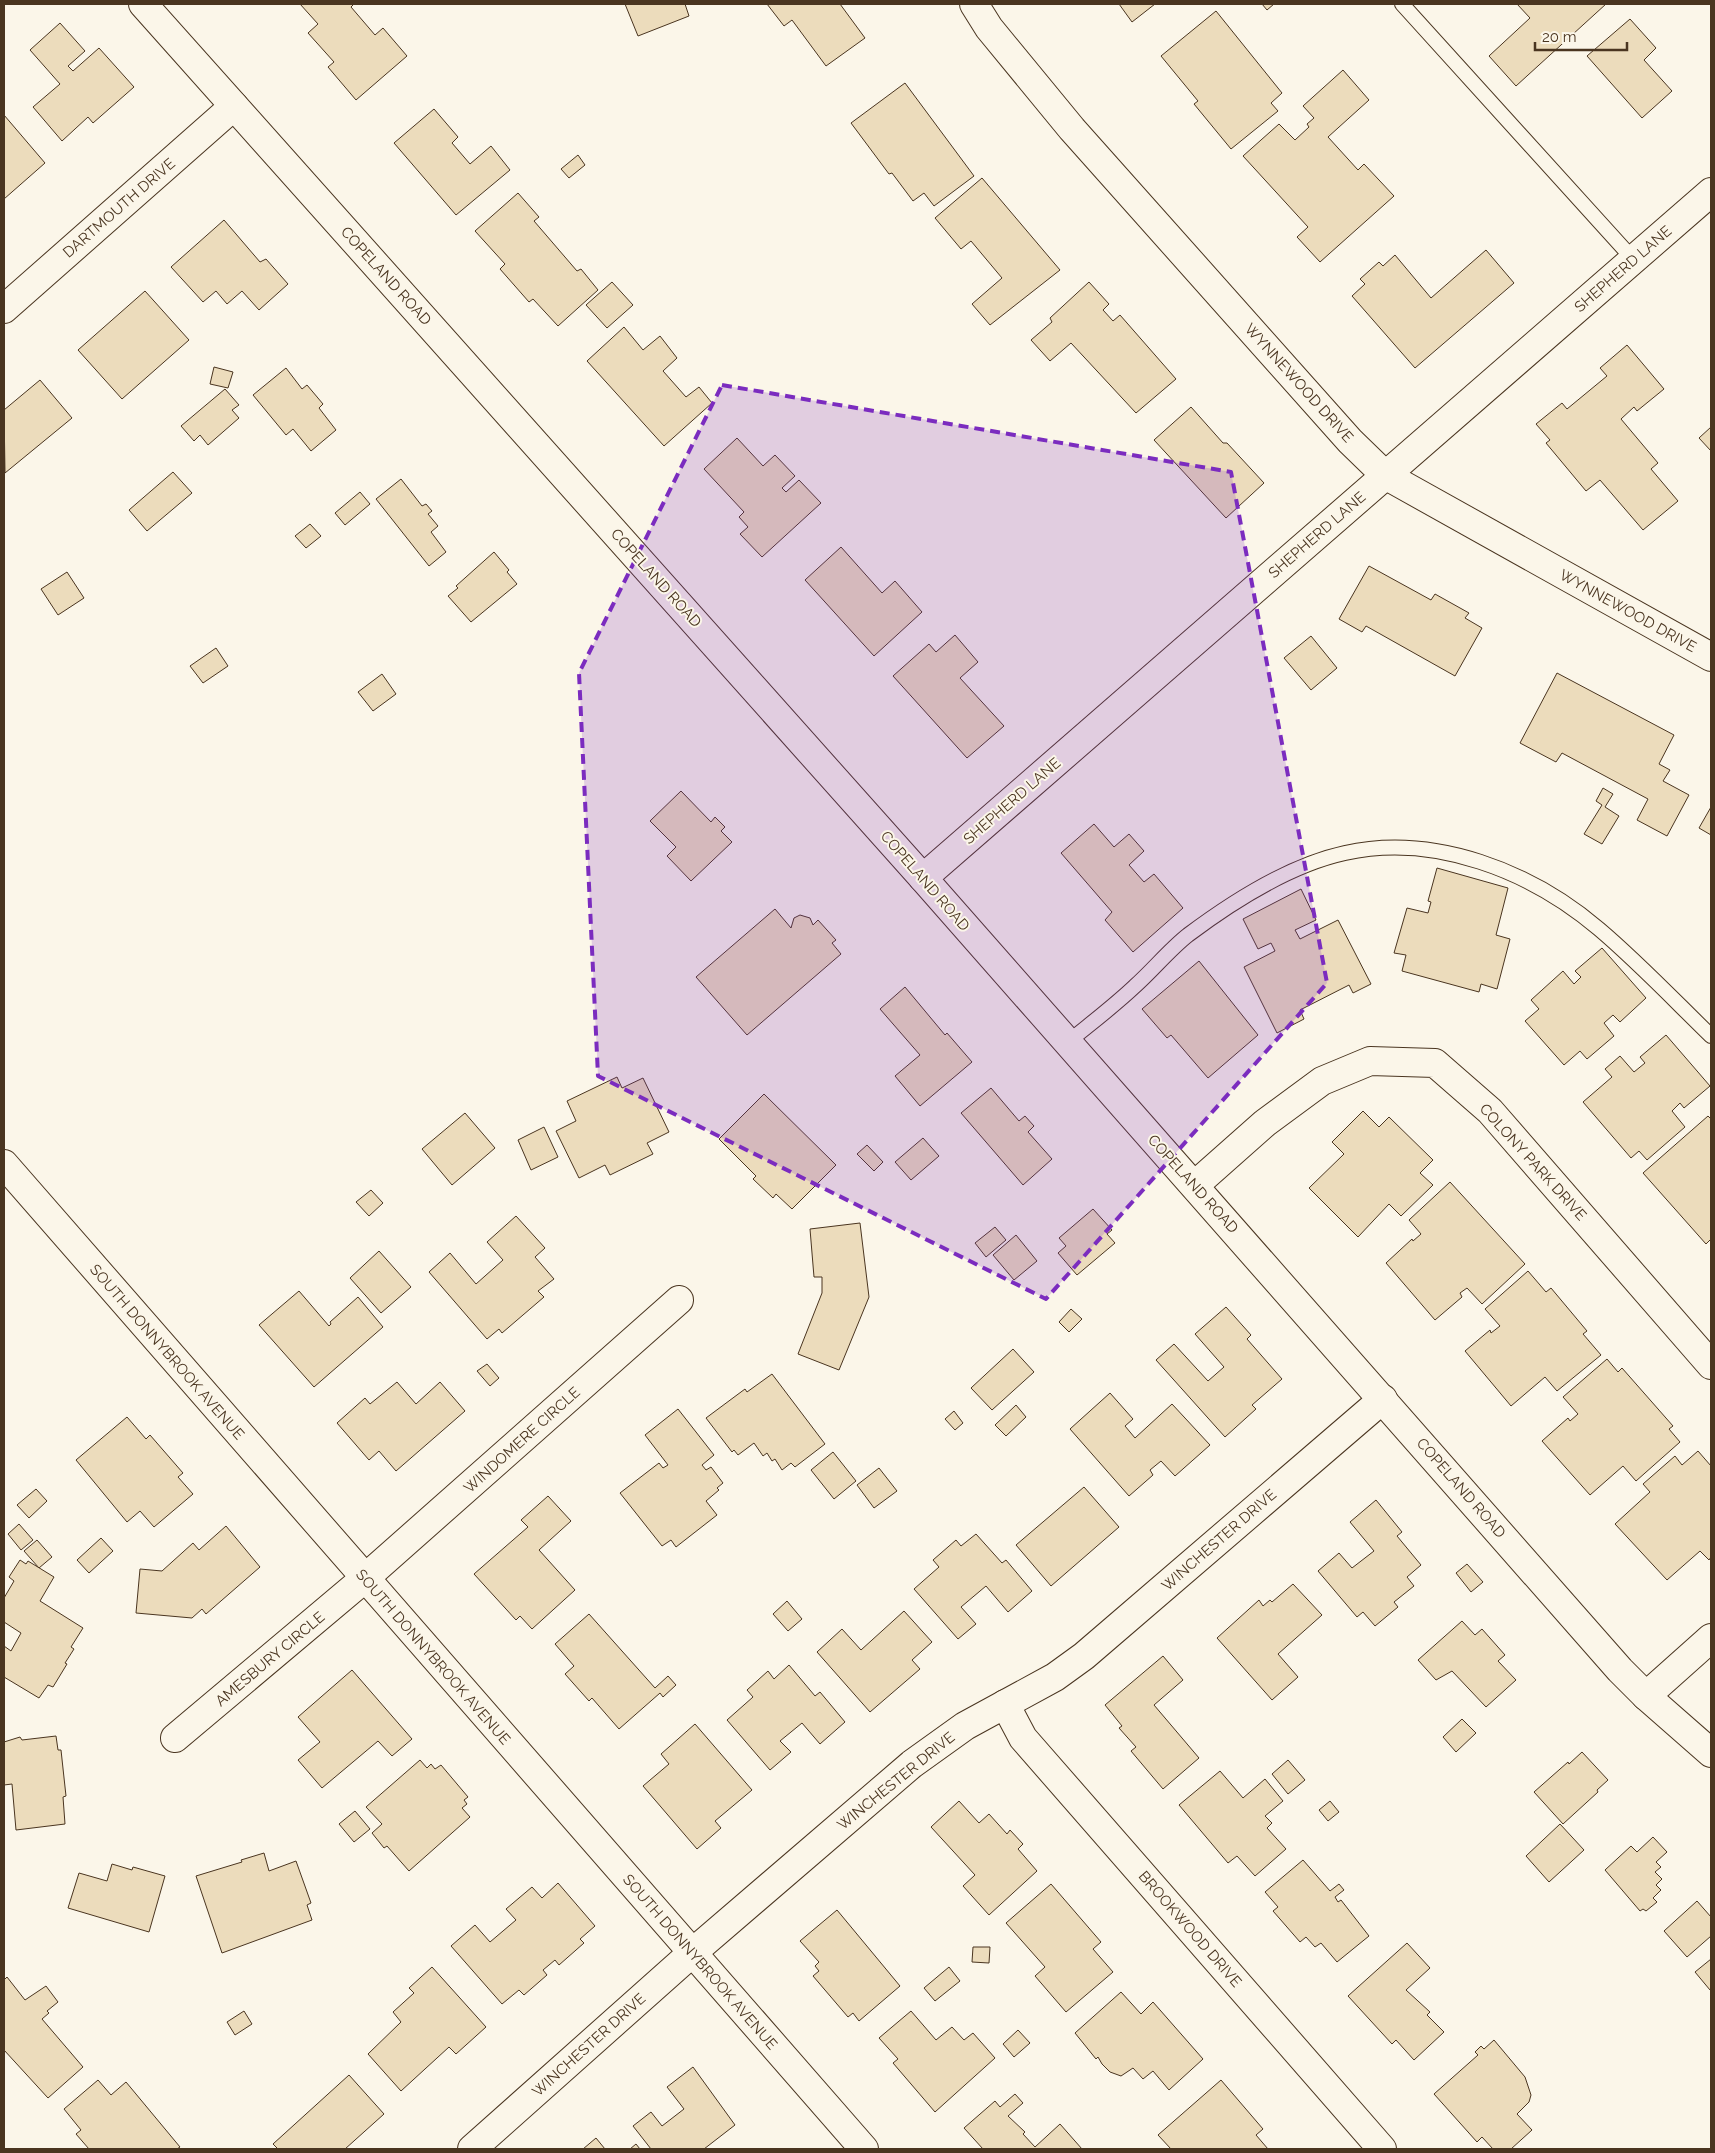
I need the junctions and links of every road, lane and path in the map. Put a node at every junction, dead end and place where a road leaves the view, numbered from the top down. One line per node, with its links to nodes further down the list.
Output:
1 (143, 4): 4 (street, COPELAND ROAD)
2 (974, 4): 8 (street, WYNNEWOOD DRIVE)
3 (1402, 4): 6 (lane)
4 (234, 106): 7 (street, DARTMOUTH DRIVE); 10 (street, COPELAND ROAD)
5 (1711, 192): 6 (street, SHEPHERD LANE)
6 (1634, 260): 8 (street, SHEPHERD LANE)
7 (4, 309)
8 (1385, 475): 9 (street, WYNNEWOOD DRIVE); 10 (street, SHEPHERD LANE)
9 (1711, 657)
10 (923, 878): 12 (street, COPELAND ROAD)
11 (1711, 1036): 12 (lane)
12 (1067, 1043): 14 (street, COPELAND ROAD)
13 (4, 1164): 18 (street, SOUTH DONNYBROOK AVENUE)
14 (1195, 1185): 16 (street, COLONY PARK DRIVE); 17 (street, COPELAND ROAD)
15 (679, 1300): 18 (street, WINDOMERE CIRCLE)
16 (1711, 1366)
17 (1383, 1399): 20 (street, COPELAND ROAD); 21 (street, WINCHESTER DRIVE)
18 (364, 1579): 22 (street, AMESBURY CIRCLE); 24 (street, SOUTH DONNYBROOK AVENUE)
19 (1711, 1638): 20 (street)
20 (1646, 1696): 23 (street, COPELAND ROAD)
21 (1005, 1704): 24 (street, WINCHESTER DRIVE); 27 (street, BROOKWOOD DRIVE)
22 (175, 1738)
23 (1711, 1753)
24 (692, 1953): 25 (street, WINCHESTER DRIVE); 26 (street, SOUTH DONNYBROOK AVENUE)
25 (472, 2149)
26 (864, 2149)
27 (1382, 2149)

